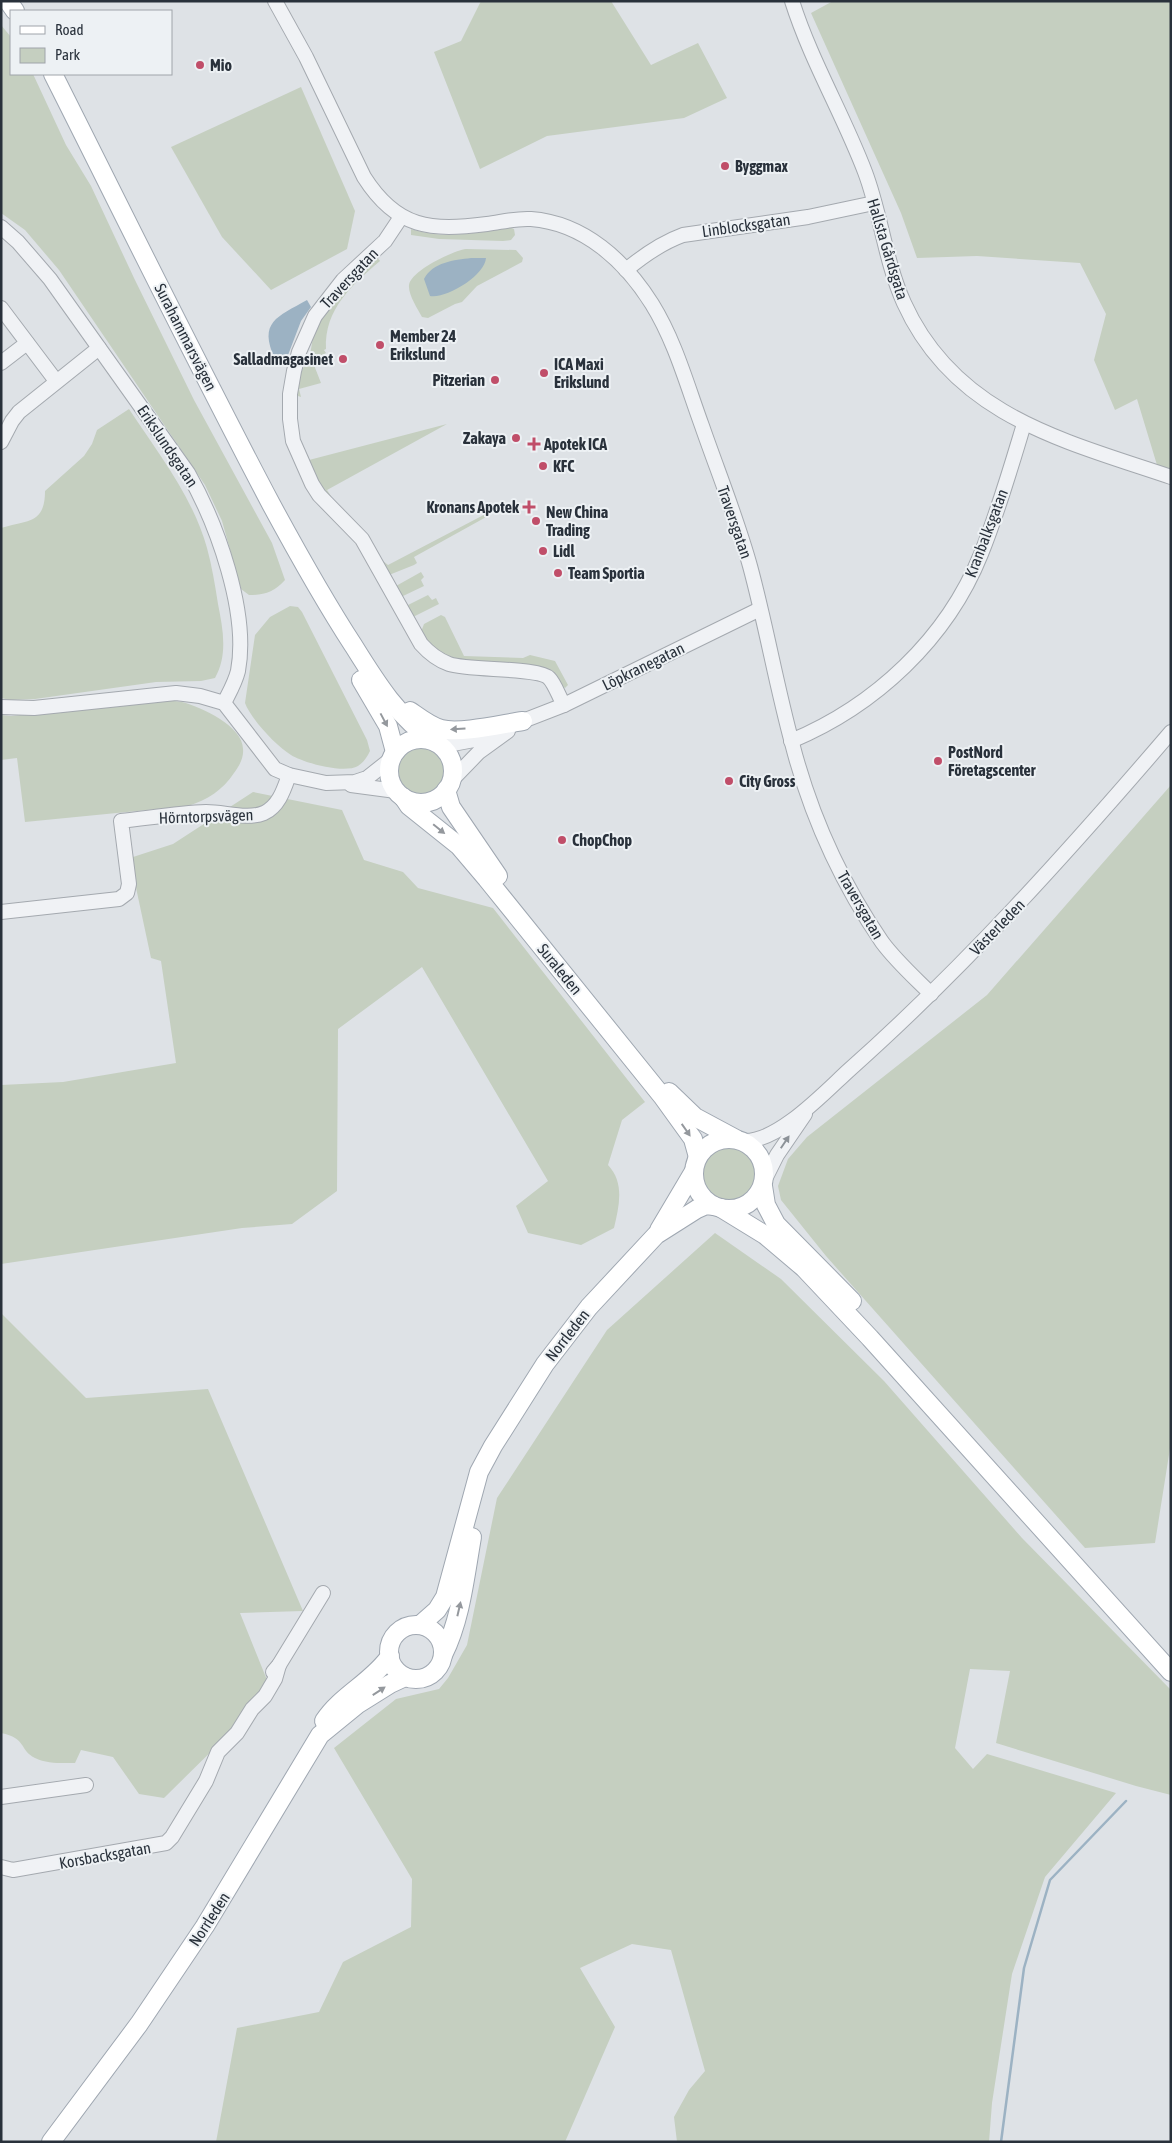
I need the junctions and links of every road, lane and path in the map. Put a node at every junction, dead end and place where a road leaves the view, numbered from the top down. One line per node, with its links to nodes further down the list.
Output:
1 (275, 1): 5 (street, Traversgatan)
2 (792, 1): 4 (street, Hallsta Gårdsgata)
3 (54, 75): 16 (main road, Surahammarsvägen)
4 (874, 203): 7 (street, Linblocksgatan); 13 (street, Hallsta Gårdsgata)
5 (401, 217): 7 (street, Traversgatan); 19 (street, Traversgatan)
6 (1, 227): 10 (street, Erikslundsgatan)
7 (626, 270): 17 (street, Traversgatan)
8 (1, 308): 9 (street)
9 (27, 343): 11 (street); 12 (street)
10 (99, 348): 12 (street); 18 (street, Erikslundsgatan)
11 (1, 363)
12 (56, 381): 14 (street)
13 (1024, 424): 15 (street, Hallsta Gårdsgata); 23 (street, Kranbalksgatan)
14 (1, 442)
15 (1171, 477)
16 (323, 598): 21 (main road, one-way to 16); 24 (main road, Surahammarsvägen); 25 (main road, Surahammarsvägen, one-way to 25)
17 (760, 609): 19 (street, Löpkranegatan); 23 (street, Traversgatan)
18 (224, 703): 20 (street); 26 (street)
19 (564, 705): 21 (street, Löpkranegatan)
20 (1, 707)
21 (523, 721): 24 (street, Löpkranegatan); 28 (street, Löpkranegatan)
22 (1171, 732): 31 (street, Västerleden)
23 (791, 741): 31 (street, Traversgatan)
24 (438, 744): 25 (main road); 28 (main road)
25 (393, 755): 27 (street); 29 (main road)
26 (289, 775): 27 (street); 30 (street, Hörntorpsvägen)
27 (340, 784): 29 (street)
28 (449, 786): 29 (main road); 33 (main road, Suraleden)
29 (400, 794): 34 (main road, Suraleden, one-way to 34)
30 (1, 912)
31 (930, 994): 32 (street, Västerleden)
32 (808, 1108): 33 (street, Västerleden); 35 (street, Västerleden, one-way to 32)
33 (740, 1140): 34 (main road); 35 (main road)
34 (696, 1164): 36 (main road); 37 (main road, Norrleden)
35 (764, 1183): 36 (main road); 42 (main road)
36 (718, 1207): 37 (main road, Norrleden); 44 (main road)
37 (656, 1235): 38 (main road, Norrleden)
38 (493, 1446): 40 (main road, Norrleden); 41 (main road, Norrleden, one-way to 38)
39 (323, 1593): 49 (street, Korsbacksgatan)
40 (420, 1626): 41 (main road); 43 (main road)
41 (443, 1655): 45 (main road)
42 (1171, 1655)
43 (390, 1656): 45 (main road); 46 (main road, Norrleden)
44 (1171, 1672)
45 (406, 1677): 46 (main road, Norrleden, one-way to 45)
46 (320, 1735): 50 (main road, Norrleden)
47 (86, 1785): 48 (street)
48 (1, 1797)
49 (1, 1868)
50 (86, 2094): 51 (main road, Norrleden); 52 (main road, Norrleden)
51 (50, 2142)
52 (66, 2142)

